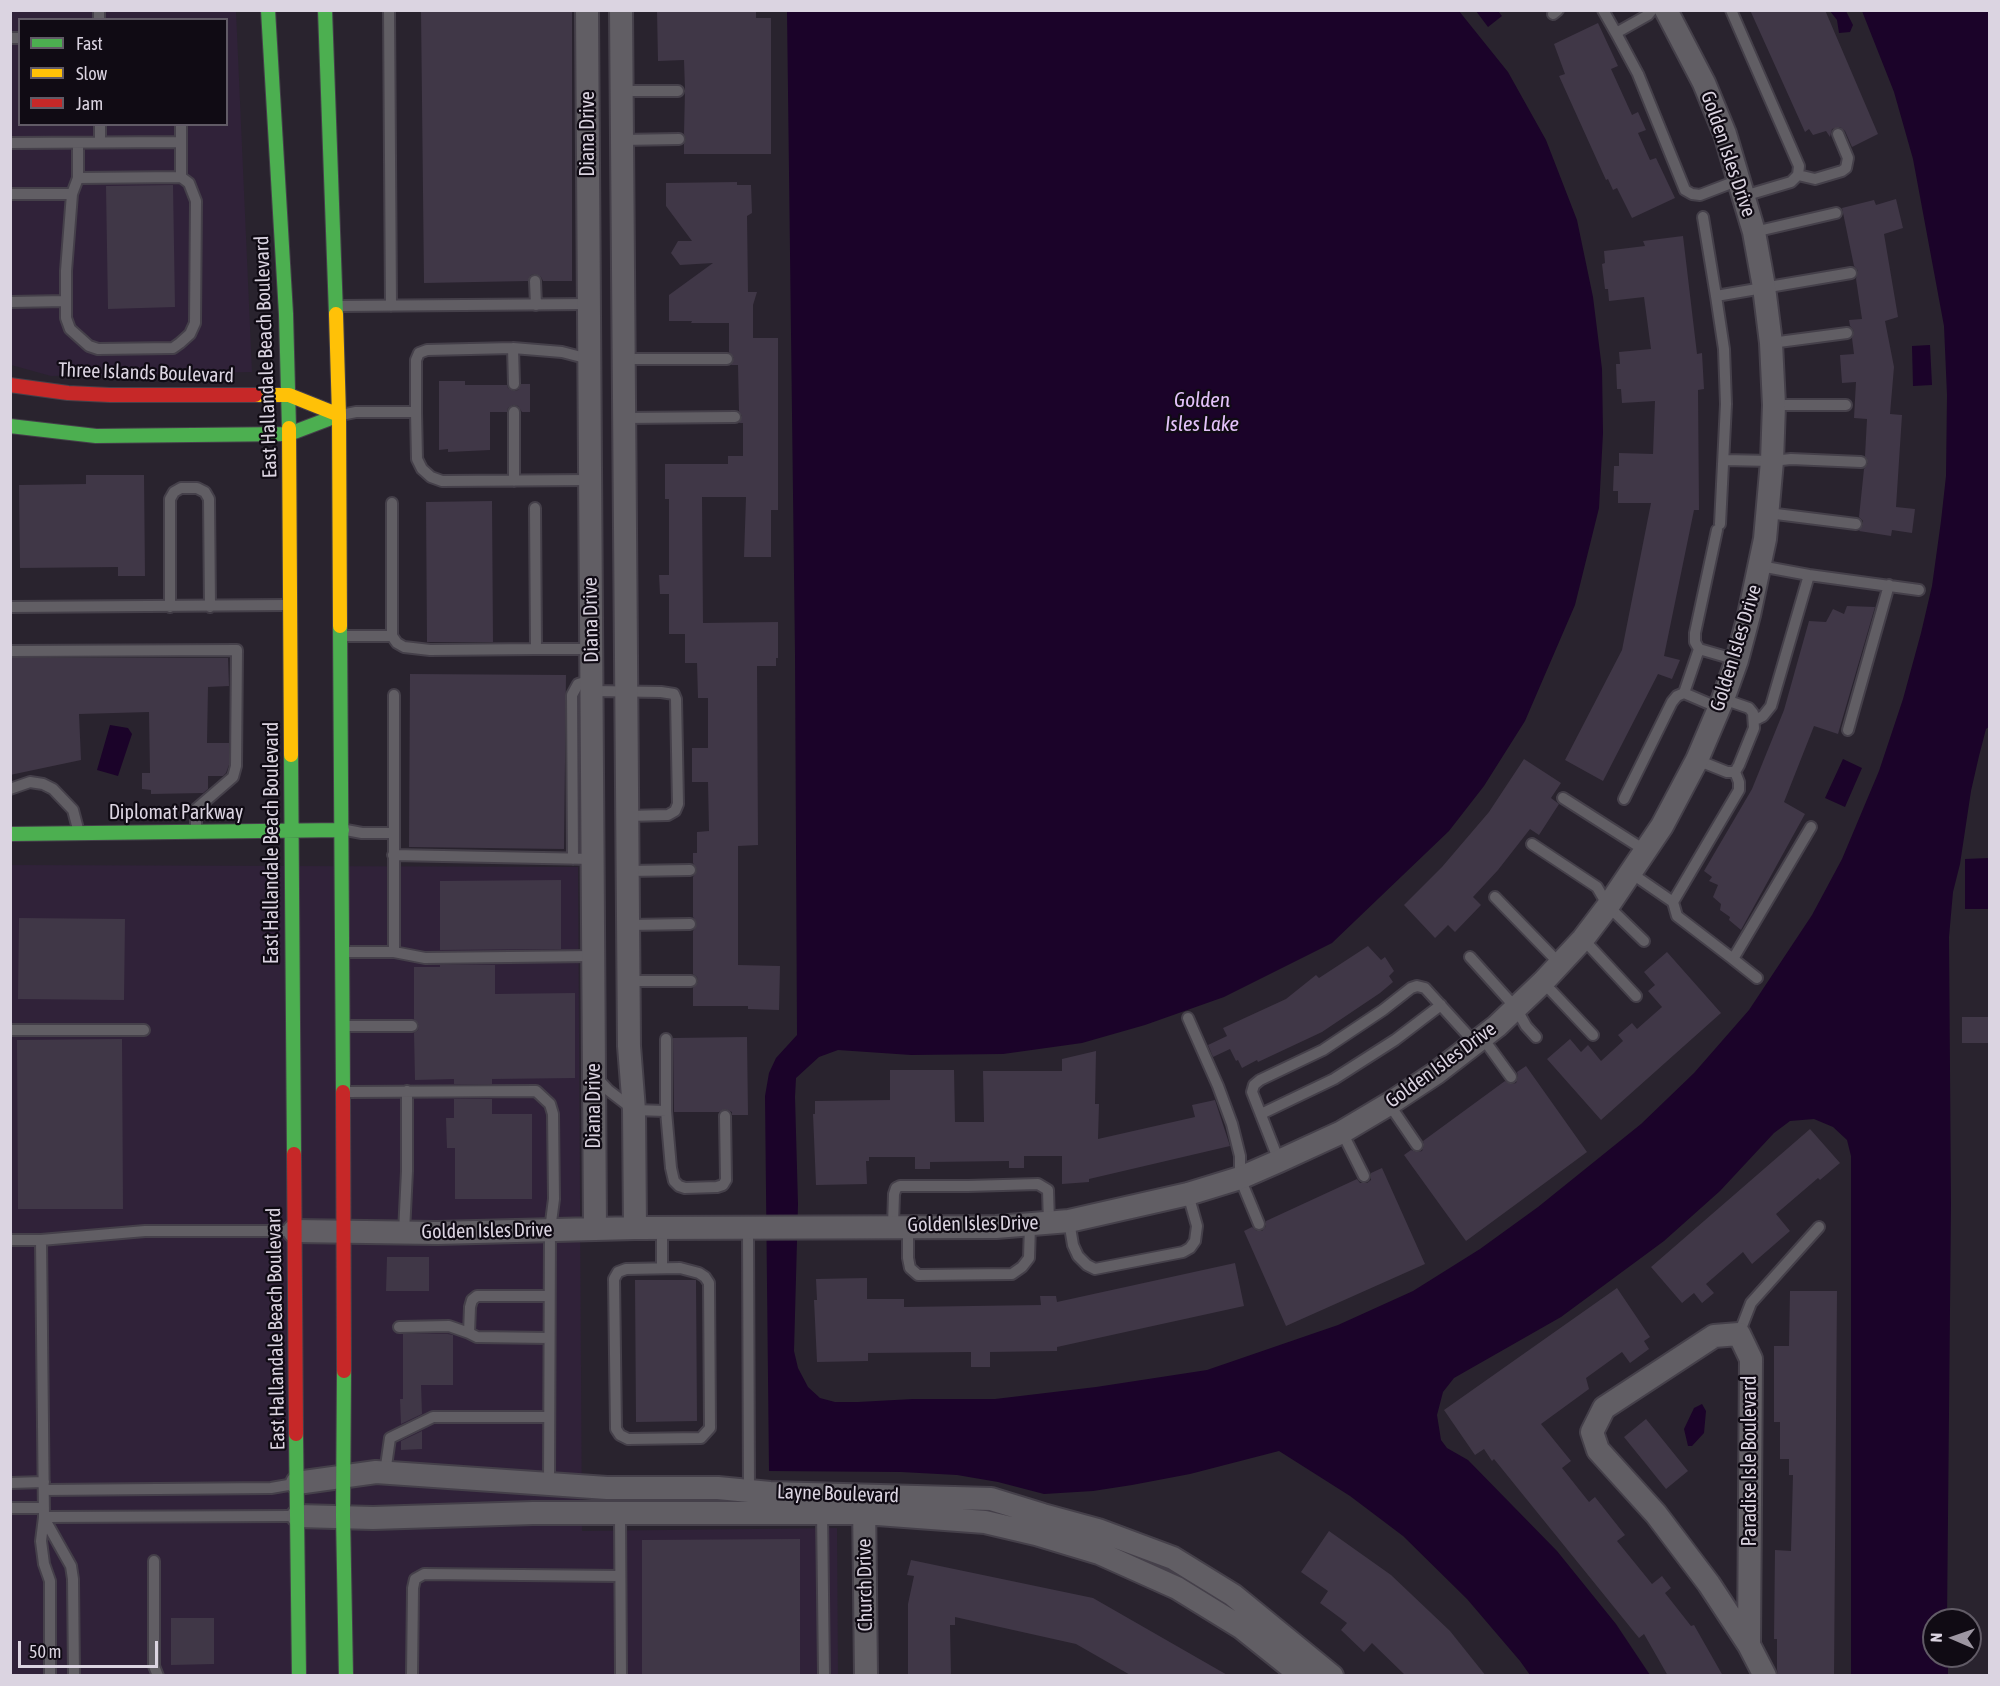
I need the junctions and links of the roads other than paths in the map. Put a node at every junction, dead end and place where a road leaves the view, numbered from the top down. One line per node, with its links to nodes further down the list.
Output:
1 (268, 10): 51 (main road, East Hallandale Beach Boulevard)
2 (325, 10): 41 (main road)
3 (389, 10): 42 (lane)
4 (587, 10): 23 (street, Diana Drive)
5 (621, 10): 11 (street, Diana Drive)
6 (1603, 10): 10 (lane)
7 (1652, 10): 10 (lane)
8 (1666, 10): 27 (street, Golden Isles Drive)
9 (1731, 10): 24 (lane)
10 (1616, 33): 27 (lane)
11 (621, 91): 12 (lane); 17 (street, Diana Drive)
12 (678, 91)
13 (100, 126): 19 (lane)
14 (181, 126): 20 (lane)
15 (1838, 134): 24 (lane)
16 (679, 139): 17 (lane)
17 (621, 140): 22 (street, Diana Drive)
18 (78, 142): 19 (lane); 21 (lane); 26 (lane)
19 (100, 142): 20 (lane)
20 (181, 142): 25 (lane)
21 (10, 143)
22 (622, 167): 23 (street); 48 (street, Diana Drive)
23 (588, 168): 39 (street, Diana Drive)
24 (1798, 175): 27 (lane)
25 (181, 177): 26 (lane); 37 (lane)
26 (78, 178): 29 (lane)
27 (1742, 188): 32 (street, Golden Isles Drive)
28 (10, 194): 29 (lane)
29 (72, 194): 37 (lane)
30 (1836, 213): 32 (lane)
31 (1703, 217): 36 (lane)
32 (1754, 232): 35 (street, Golden Isles Drive)
33 (1851, 273): 35 (lane)
34 (536, 281): 40 (lane)
35 (1764, 287): 36 (lane); 44 (street, Golden Isles Drive)
36 (1716, 296): 61 (lane)
37 (66, 301): 38 (lane)
38 (10, 302)
39 (589, 304): 40 (lane); 47 (street, Diana Drive)
40 (536, 305): 42 (lane)
41 (336, 306): 42 (lane); 56 (main road)
42 (391, 306)
43 (1847, 333): 44 (lane)
44 (1771, 343): 52 (street, Golden Isles Drive)
45 (513, 348): 47 (lane); 49 (lane); 54 (lane)
46 (727, 358): 48 (lane)
47 (589, 359): 64 (street, Diana Drive)
48 (623, 359): 58 (street, Diana Drive)
49 (514, 384)
50 (10, 385): 51 (main road, Three Islands Boulevard)
51 (289, 395): 56 (main road, Three Islands Boulevard); 60 (main road, East Hallandale Beach Boulevard)
52 (1774, 405): 53 (lane); 62 (street, Golden Isles Drive)
53 (1846, 405)
54 (416, 412): 56 (lane); 65 (lane)
55 (513, 412): 65 (lane)
56 (339, 416): 60 (main road); 78 (main road)
57 (735, 417): 58 (lane)
58 (624, 418): 86 (street, Diana Drive)
59 (10, 426): 60 (main road)
60 (290, 434): 74 (main road, East Hallandale Beach Boulevard)
61 (1724, 460): 62 (lane); 82 (lane)
62 (1773, 461): 63 (lane); 68 (street, Golden Isles Drive)
63 (1861, 462)
64 (590, 480): 65 (lane); 81 (street, Diana Drive)
65 (514, 481)
66 (392, 503): 79 (lane)
67 (535, 508): 80 (lane)
68 (1768, 513): 69 (lane); 70 (street, Golden Isles Drive)
69 (1856, 524)
70 (1760, 566): 71 (lane); 84 (street, Golden Isles Drive)
71 (1809, 575): 72 (lane); 90 (lane)
72 (1889, 585): 73 (lane); 91 (lane)
73 (1919, 590)
74 (290, 605): 77 (lane); 102 (main road, East Hallandale Beach Boulevard)
75 (10, 607): 76 (lane)
76 (170, 607): 77 (lane); 77 (lane)
77 (210, 607)
78 (341, 636): 79 (lane); 99 (main road)
79 (392, 636): 80 (lane)
80 (536, 649): 81 (lane)
81 (591, 649): 85 (street, Diana Drive)
82 (1700, 649): 84 (lane); 87 (lane)
83 (10, 651): 101 (lane)
84 (1737, 660): 89 (street, Golden Isles Drive)
85 (592, 686): 86 (lane); 108 (street, Diana Drive)
86 (626, 692): 97 (street, Diana Drive); 97 (lane)
87 (1684, 693): 89 (lane); 96 (lane)
88 (394, 695): 103 (lane)
89 (1721, 704): 90 (lane); 92 (street, Golden Isles Drive)
90 (1755, 720): 93 (lane)
91 (1848, 730)
92 (1697, 760): 93 (lane); 106 (street, Golden Isles Drive)
93 (1735, 772): 113 (lane)
94 (10, 789): 100 (lane)
95 (1563, 798): 106 (lane)
96 (1624, 799)
97 (627, 816): 110 (street, Diana Drive)
98 (1811, 827): 123 (lane)
99 (342, 830): 102 (main road, Diplomat Parkway); 103 (lane); 119 (main road)
100 (79, 832): 101 (main road, Diplomat Parkway); 104 (main road, Diplomat Parkway)
101 (196, 832): 102 (main road, Diplomat Parkway)
102 (292, 832): 165 (main road, East Hallandale Beach Boulevard)
103 (393, 833): 107 (lane)
104 (10, 834)
105 (1532, 844): 114 (lane)
106 (1646, 851): 111 (street, Golden Isles Drive)
107 (393, 855): 108 (lane); 120 (lane)
108 (583, 859): 121 (street, Diana Drive)
109 (690, 870): 110 (lane)
110 (628, 872): 116 (street, Diana Drive)
111 (1631, 873): 113 (lane); 114 (street, Golden Isles Drive)
112 (1495, 897): 124 (lane)
113 (1673, 902): 123 (lane)
114 (1608, 906): 117 (street, Golden Isles Drive); 118 (lane)
115 (690, 924): 116 (lane)
116 (628, 925): 126 (street, Diana Drive)
117 (1583, 939): 124 (street, Golden Isles Drive); 129 (lane)
118 (1644, 941)
119 (343, 952): 120 (lane); 133 (main road)
120 (394, 952): 121 (lane)
121 (593, 956): 141 (street, Diana Drive)
122 (1470, 957): 131 (lane)
123 (1733, 959): 125 (lane)
124 (1560, 964): 128 (street, Golden Isles Drive)
125 (1757, 978)
126 (629, 981): 127 (lane); 146 (street, Diana Drive)
127 (691, 981)
128 (1543, 982): 131 (street, Golden Isles Drive); 137 (lane)
129 (1636, 996)
130 (1441, 1005): 140 (lane); 148 (lane); 148 (lane)
131 (1516, 1008): 138 (lane); 140 (street, Golden Isles Drive)
132 (1188, 1018): 154 (lane)
133 (343, 1026): 134 (lane); 144 (main road)
134 (412, 1026)
135 (10, 1030): 136 (lane)
136 (144, 1030)
137 (1593, 1035)
138 (1536, 1037)
139 (666, 1039): 147 (lane)
140 (1478, 1040): 142 (lane); 145 (street, Golden Isles Drive)
141 (594, 1075): 146 (lane); 162 (street, Diana Drive)
142 (1511, 1077)
143 (407, 1091): 144 (lane); 164 (lane); 167 (lane)
144 (343, 1092): 166 (main road)
145 (1389, 1104): 150 (street, Golden Isles Drive); 151 (lane)
146 (634, 1110): 147 (lane); 160 (street, Diana Drive)
147 (666, 1111): 149 (lane)
148 (1261, 1114): 152 (lane)
149 (725, 1116)
150 (1342, 1132): 152 (street, Golden Isles Drive); 153 (lane)
151 (1417, 1145)
152 (1280, 1161): 154 (street, Golden Isles Drive)
153 (1364, 1176)
154 (1240, 1178): 155 (street, Golden Isles Drive); 157 (lane)
155 (1188, 1194): 156 (street, Golden Isles Drive); 156 (lane)
156 (1049, 1223): 158 (street, Golden Isles Drive); 158 (lane); 158 (lane)
157 (1259, 1224)
158 (901, 1226): 163 (street, Golden Isles Drive)
159 (1819, 1227): 174 (lane)
160 (635, 1228): 161 (street, Golden Isles Drive); 162 (street, Golden Isles Drive)
161 (662, 1228): 163 (street, Golden Isles Drive); 170 (lane)
162 (595, 1229): 164 (street, Golden Isles Drive)
163 (755, 1229): 183 (lane)
164 (550, 1230): 167 (street, Golden Isles Drive); 171 (lane)
165 (294, 1231): 166 (street, Golden Isles Drive); 169 (lane); 180 (main road, East Hallandale Beach Boulevard)
166 (344, 1232): 167 (street, Golden Isles Drive); 178 (main road)
167 (404, 1232)
168 (10, 1240): 169 (lane)
169 (42, 1240): 181 (lane)
170 (662, 1268): 170 (lane)
171 (549, 1296): 173 (lane); 175 (lane)
172 (399, 1327): 173 (lane)
173 (469, 1334): 175 (lane)
174 (1739, 1334): 196 (street, Paradise Isle Boulevard); 196 (street, Paradise Isle Boulevard)
175 (549, 1338): 176 (lane)
176 (549, 1417): 177 (lane); 182 (lane)
177 (386, 1473): 178 (street, Layne Boulevard); 182 (street, Layne Boulevard)
178 (343, 1477): 180 (street, Layne Boulevard); 190 (main road)
179 (10, 1483): 181 (lane)
180 (297, 1483): 181 (lane); 191 (main road, East Hallandale Beach Boulevard)
181 (44, 1486): 188 (lane)
182 (549, 1486): 184 (street, Layne Boulevard)
183 (748, 1490): 184 (street, Layne Boulevard); 185 (street, Layne Boulevard); 189 (lane)
184 (609, 1504): 189 (street, Layne Boulevard); 190 (street, Layne Boulevard); 194 (lane)
185 (822, 1504): 186 (street, Layne Boulevard); 189 (street, Layne Boulevard); 205 (lane)
186 (864, 1504): 192 (street, Layne Boulevard); 206 (street, Church Drive)
187 (10, 1508): 188 (lane)
188 (44, 1513): 191 (lane); 198 (lane); 199 (lane)
189 (749, 1514)
190 (343, 1515): 191 (street, Layne Boulevard); 202 (main road)
191 (298, 1516): 201 (main road, East Hallandale Beach Boulevard)
192 (1040, 1525): 195 (street, Layne Boulevard); 197 (street, Layne Boulevard)
193 (154, 1561): 200 (lane)
194 (620, 1576): 203 (lane); 204 (lane)
195 (1293, 1642): 197 (street); 207 (street, Layne Boulevard)
196 (1749, 1645): 208 (street, Paradise Isle Boulevard)
197 (1295, 1672)
198 (50, 1676)
199 (74, 1676)
200 (158, 1676)
201 (299, 1676)
202 (346, 1676)
203 (412, 1676)
204 (621, 1676)
205 (824, 1676)
206 (866, 1676)
207 (1332, 1676)
208 (1765, 1676)

